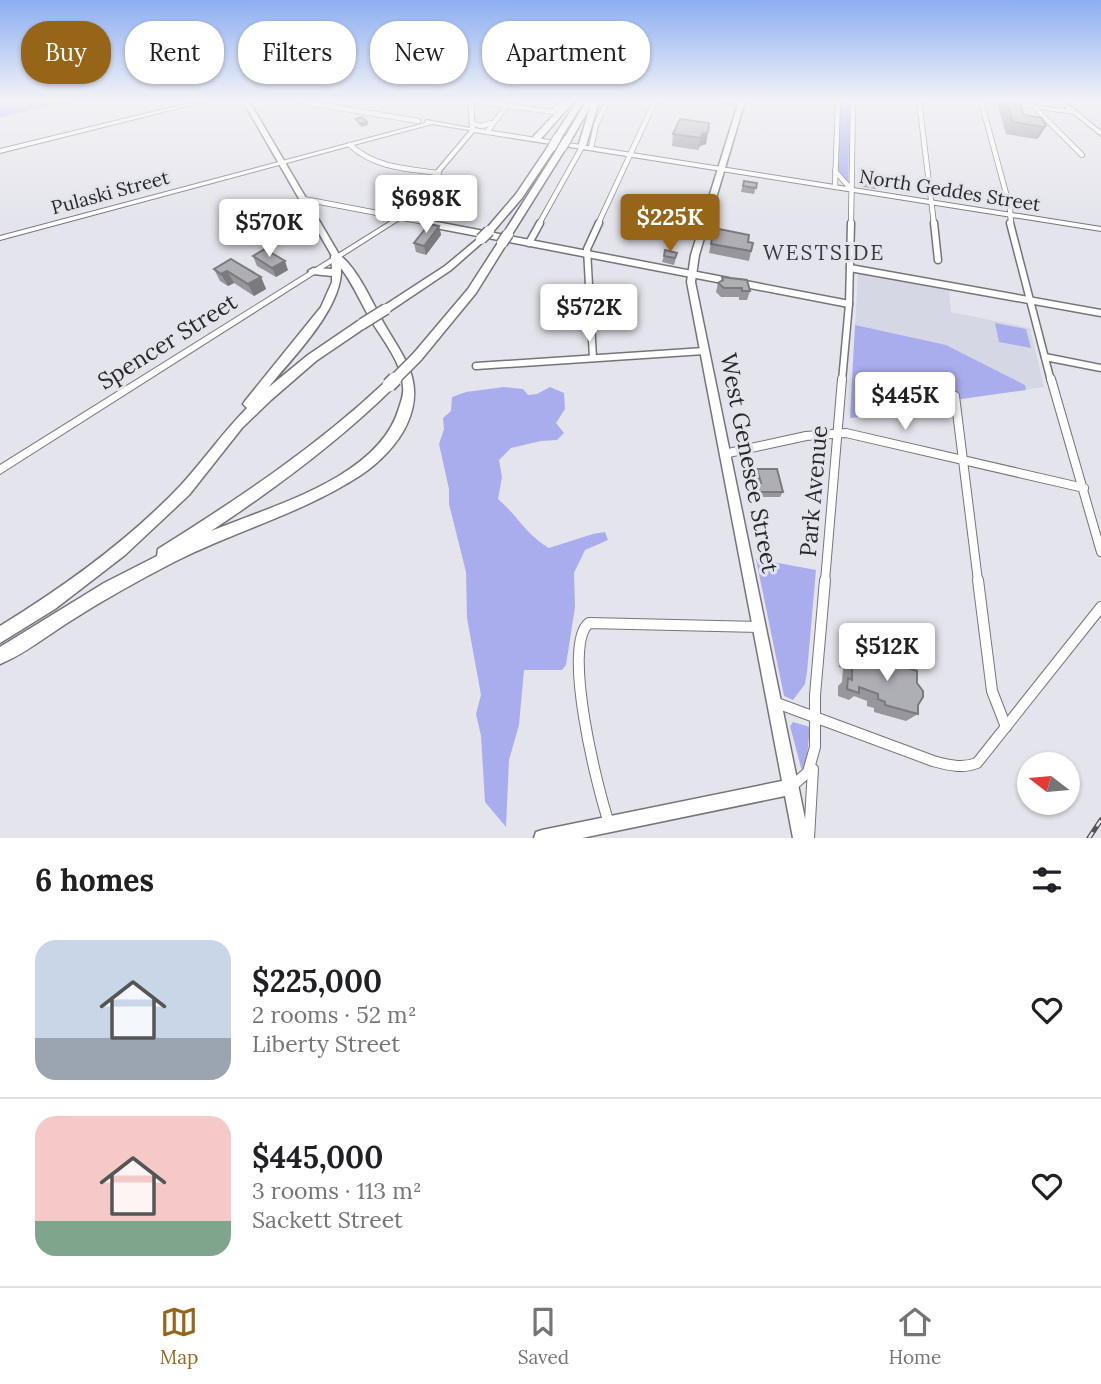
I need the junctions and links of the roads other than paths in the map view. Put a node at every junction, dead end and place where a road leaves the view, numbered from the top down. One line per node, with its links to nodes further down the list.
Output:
1 (45, 140): 21 (street)
2 (269, 140): 24 (main road)
3 (368, 140): 18 (street, Pulaski Street)
4 (463, 140): 27 (main road, Spencer Street)
5 (542, 140): 19 (main road, North Geddes Street)
6 (561, 140): 17 (highway)
7 (562, 140): 17 (highway)
8 (584, 140): 19 (highway)
9 (593, 140): 20 (street)
10 (638, 140): 22 (street)
11 (730, 140): 25 (main road, West Genesee Street)
12 (836, 140): 26 (street)
13 (853, 140): 29 (street, Park Avenue)
14 (924, 140): 31 (street)
15 (992, 140): 32 (street)
16 (1067, 140): 23 (street)
17 (560, 143): 46 (highway); 62 (highway, bridge)
18 (350, 145): 24 (street, Pulaski Street); 27 (street)
19 (582, 147): 20 (main road, North Geddes Street); 36 (street)
20 (592, 148): 22 (main road, North Geddes Street)
21 (0, 151)
22 (631, 155): 25 (main road, North Geddes Street); 37 (street)
23 (1082, 155)
24 (282, 163): 30 (main road); 35 (street, Pulaski Street)
25 (721, 169): 28 (main road, North Geddes Street); 43 (main road, West Genesee Street)
26 (835, 171): 28 (street); 29 (street)
27 (439, 173): 33 (main road, Spencer Street)
28 (835, 187): 29 (main road, North Geddes Street)
29 (852, 190): 31 (main road, North Geddes Street); 40 (street, Park Avenue)
30 (304, 199): 33 (street); 38 (main road)
31 (932, 203): 32 (main road, North Geddes Street); 39 (street)
32 (1010, 215): 34 (main road, North Geddes Street); 44 (street)
33 (399, 218): 36 (street); 38 (main road, Spencer Street)
34 (1101, 229)
35 (0, 238)
36 (529, 243): 37 (street)
37 (587, 254): 43 (street); 51 (street)
38 (336, 256): 41 (main road, Spencer Street); 42 (highway); 62 (highway)
39 (938, 260)
40 (850, 268): 44 (street); 45 (street, Park Avenue)
41 (313, 271): 42 (highway); 59 (main road, Spencer Street)
42 (337, 273): 57 (highway)
43 (691, 274): 45 (street); 49 (main road, West Genesee Street)
44 (1030, 300): 47 (street); 50 (street)
45 (849, 304): 55 (street, Park Avenue)
46 (386, 309): 48 (highway, bridge)
47 (1101, 313)
48 (362, 324): 57 (highway)
49 (704, 351): 51 (street); 56 (main road, West Genesee Street)
50 (1045, 357): 53 (street); 60 (street)
51 (593, 358): 52 (street)
52 (476, 366)
53 (1101, 368)
54 (955, 396): 58 (street)
55 (838, 432): 56 (street); 58 (street); 68 (street, Park Avenue)
56 (724, 454): 64 (main road, West Genesee Street)
57 (211, 457): 65 (highway)
58 (963, 460): 60 (street); 69 (street)
59 (0, 470)
60 (1084, 488): 61 (street)
61 (1101, 552)
62 (103, 592): 66 (highway)
63 (1101, 607): 69 (street)
64 (759, 627): 67 (main road, West Genesee Street); 72 (street)
65 (0, 635)
66 (0, 656)
67 (774, 702): 68 (street); 71 (main road, West Genesee Street)
68 (817, 718): 69 (street); 70 (street, Park Avenue)
69 (1006, 727)
70 (814, 757): 71 (street, Park Avenue); 75 (street, Park Avenue)
71 (791, 787): 72 (main road); 74 (main road, West Genesee Street)
72 (609, 824): 73 (main road)
73 (542, 838)
74 (801, 838)
75 (809, 838)

